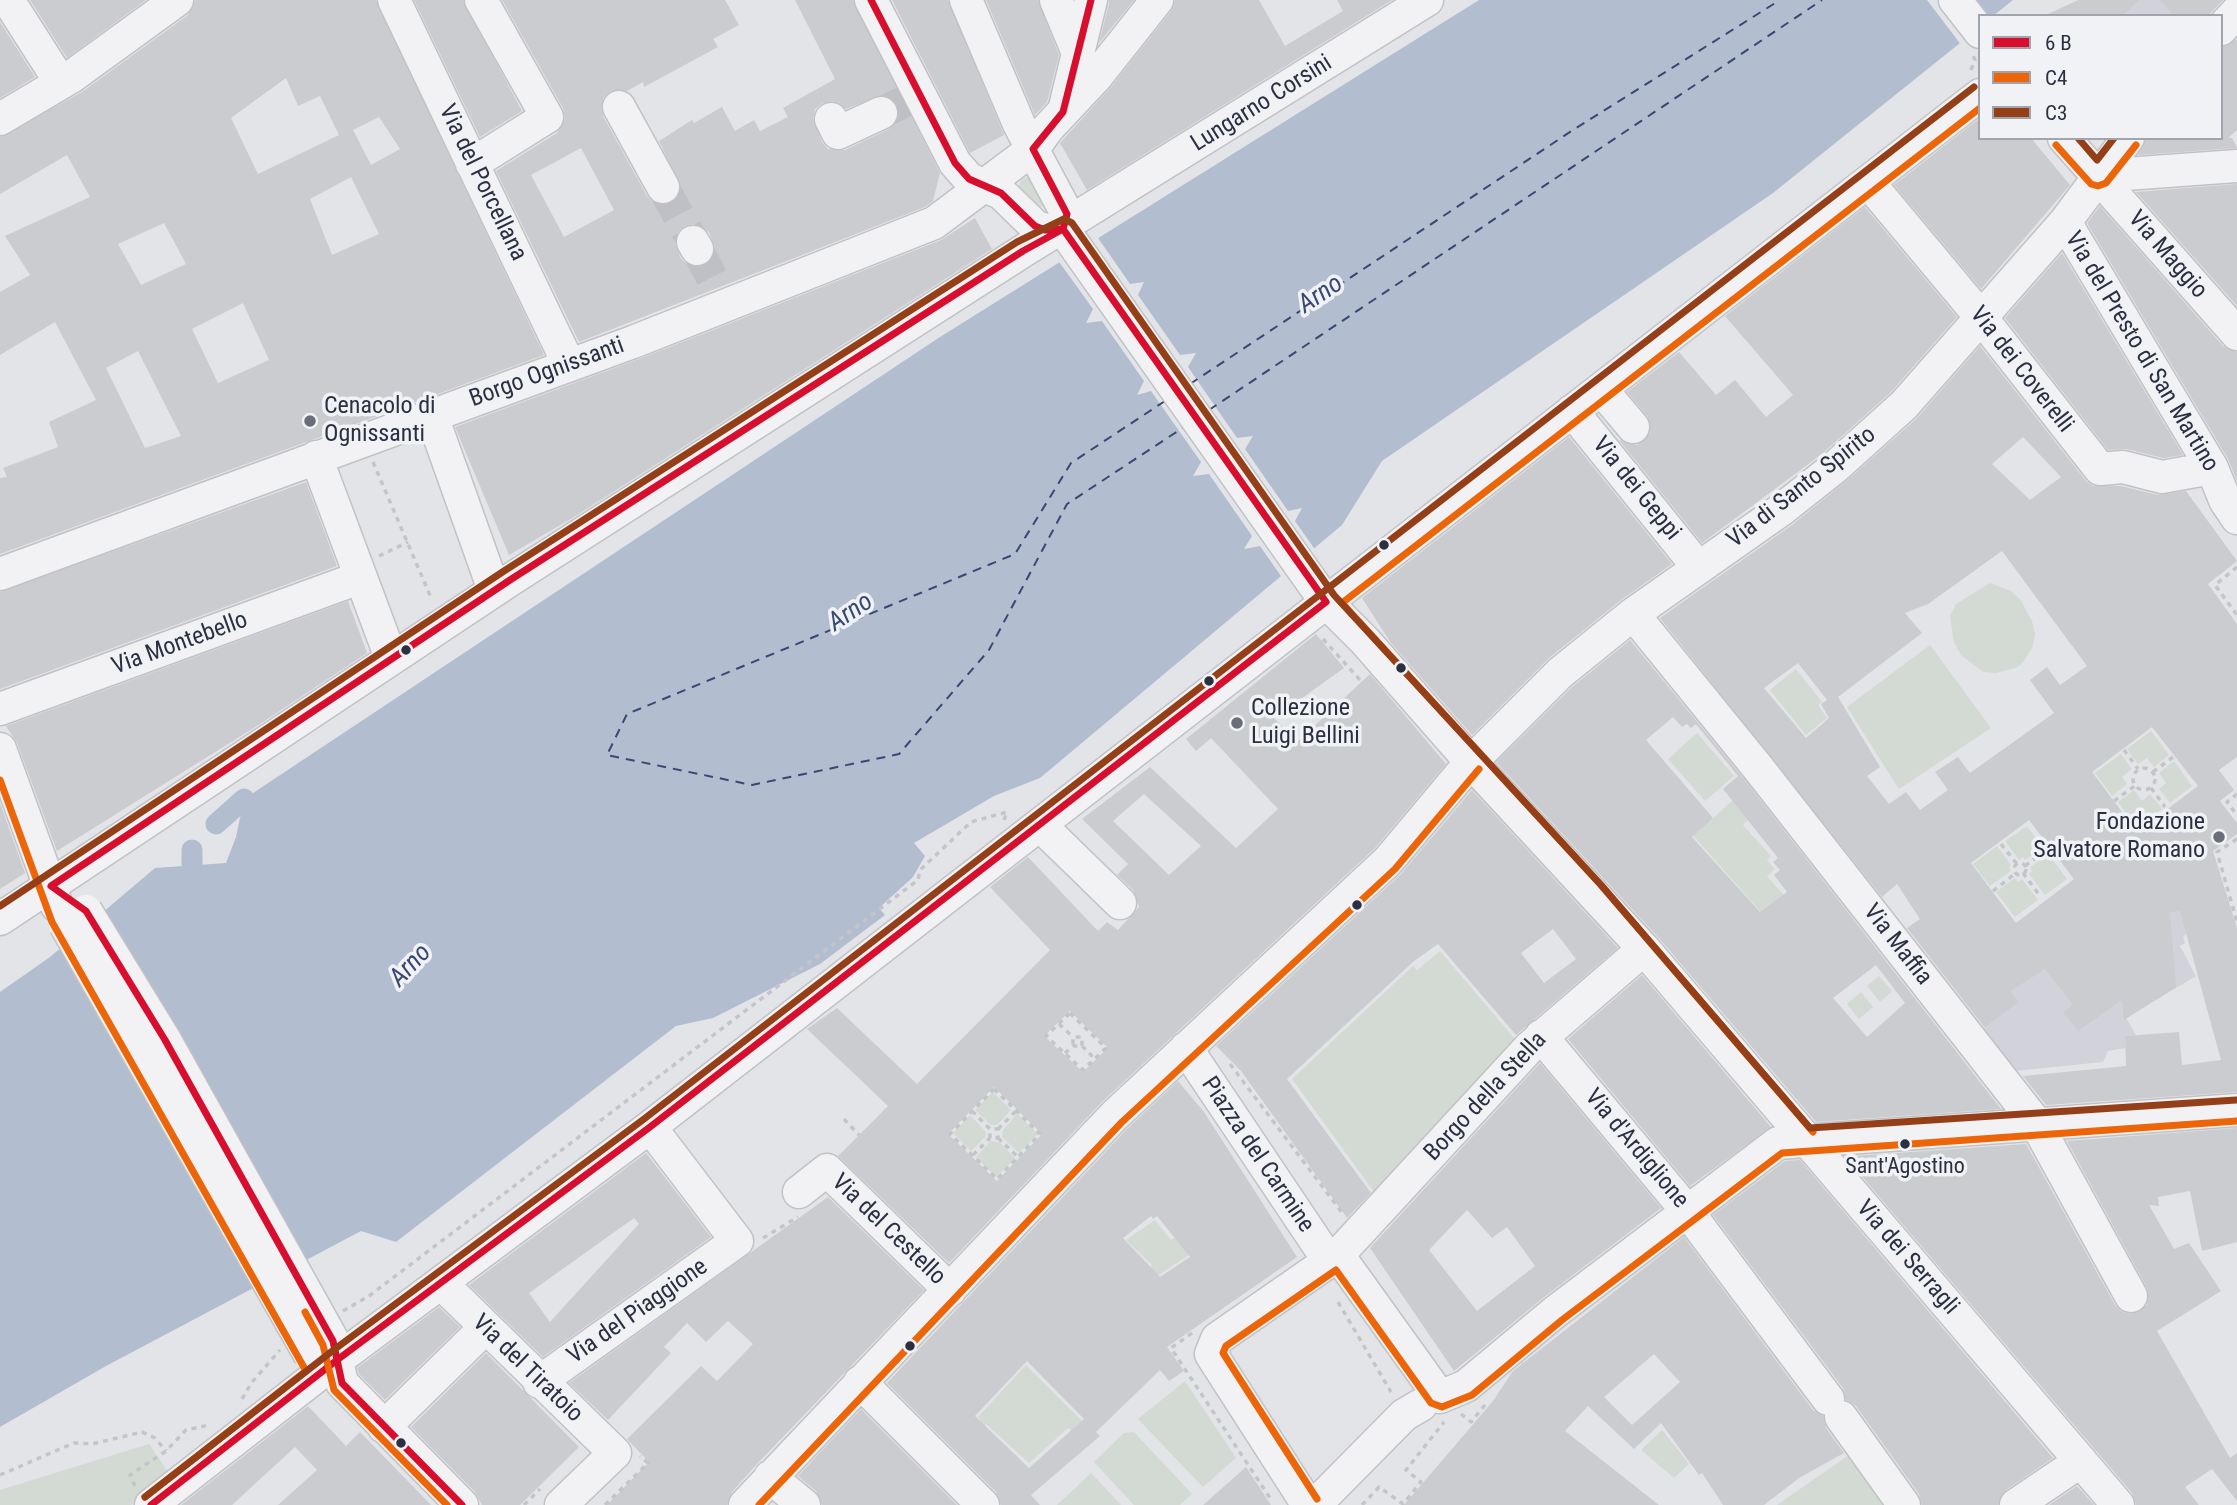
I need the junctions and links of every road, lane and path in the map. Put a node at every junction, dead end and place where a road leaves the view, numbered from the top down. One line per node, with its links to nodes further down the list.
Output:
1 (8, 0): 16 (street)
2 (177, 0): 16 (street)
3 (394, 0): 25 (street, Via del Porcellana)
4 (481, 0): 25 (street)
5 (871, 0): 29 (street)
6 (966, 0): 22 (street)
7 (1056, 0): 15 (street)
8 (1091, 0): 15 (street)
9 (1157, 0): 22 (street, Borgo Ognissanti)
10 (1427, 0): 32 (street, Lungarno Corsini)
11 (1955, 0): 14 (street)
12 (2237, 12): 13 (street)
13 (2223, 27)
14 (1977, 43): 17 (path)
15 (1078, 53): 22 (street)
16 (61, 83): 20 (street)
17 (1975, 83): 28 (street)
18 (619, 107): 30 (street)
19 (881, 113): 21 (street)
20 (0, 119)
21 (831, 119)
22 (1042, 128): 29 (street, Borgo Ognissanti); 32 (street)
23 (2066, 140): 27 (street, Via Maggio)
24 (2126, 140): 27 (street, Via di Santo Spirito)
25 (472, 164): 35 (street, Via del Porcellana)
26 (2237, 166): 27 (street)
27 (2098, 176): 31 (street, Via di Santo Spirito); 34 (street, Via Maggio)
28 (1869, 183): 33 (street, Via dei Coverelli); 36 (street)
29 (984, 186): 32 (street); 35 (street, Borgo Ognissanti)
30 (663, 187)
31 (2065, 222): 33 (street, Via di Santo Spirito); 42 (street, Via del Presto di San Martino)
32 (1069, 238): 48 (street, Lungarno Corsini); 49 (street, Via dei Serragli)
33 (1980, 316): 42 (street, Via dei Coverelli); 44 (street, Via di Santo Spirito)
34 (2237, 334)
35 (569, 365): 38 (street, Borgo Ognissanti)
36 (1601, 388): 37 (street); 39 (street)
37 (1572, 411): 44 (street, Via dei Geppi); 49 (street)
38 (432, 416): 41 (street, Borgo Ognissanti); 48 (street)
39 (1633, 427)
40 (369, 453): 50 (path)
41 (316, 457): 46 (street, Borgo Ognissanti); 47 (street)
42 (2212, 468): 43 (street, Via del Presto di San Martino)
43 (2237, 518)
44 (1698, 567): 51 (street, Via di Santo Spirito)
45 (2237, 567): 52 (path)
46 (0, 574)
47 (359, 578): 53 (street); 54 (street, Via Montebello)
48 (494, 590): 53 (street, Lungarno Corsini)
49 (1318, 592): 58 (street, Via dei Serragli); 68 (street)
50 (435, 606)
51 (1633, 614): 58 (street, Via di Santo Spirito); 98 (street, Via Maffia)
52 (2237, 615)
53 (391, 658): 76 (street, Lungarno Corsini)
54 (0, 709)
55 (0, 749): 76 (street)
56 (2124, 750): 59 (path)
57 (2173, 758): 60 (path)
58 (1471, 762): 82 (street, Via dei Serragli); 90 (street, Via di Santo Spirito)
59 (2138, 769): 60 (path); 61 (path)
60 (2153, 772): 62 (path)
61 (2136, 785): 62 (path); 64 (path)
62 (2151, 788): 65 (path)
63 (2237, 794): 66 (path)
64 (2114, 801)
65 (2165, 807)
66 (2237, 815)
67 (1003, 822): 117 (path)
68 (1040, 825): 79 (street); 99 (street)
69 (2237, 839): 81 (path)
70 (2001, 844): 72 (path)
71 (2046, 850): 73 (path)
72 (2017, 864): 73 (path); 74 (path)
73 (2025, 866): 75 (path)
74 (2017, 873): 75 (path); 77 (path)
75 (2023, 873): 78 (path)
76 (51, 886): 80 (street); 117 (street, bridge)
77 (1993, 891)
78 (2040, 896)
79 (1120, 903)
80 (0, 919)
81 (2237, 922)
82 (1644, 949): 87 (street, Borgo della Stella); 105 (street, Via dei Serragli)
83 (1059, 1024): 84 (path); 85 (path); 91 (path)
84 (1088, 1031): 86 (path); 93 (path)
85 (1073, 1037): 86 (path); 88 (path)
86 (1082, 1037): 89 (path)
87 (1541, 1037): 109 (street, Via d'Ardiglione); 110 (street, Borgo della Stella)
88 (1073, 1046): 89 (path); 91 (path)
89 (1082, 1046): 93 (path)
90 (1186, 1048): 110 (street, Piazza del Carmine); 112 (street, Via di Santo Spirito)
91 (1065, 1053): 93 (path)
92 (1223, 1057): 110 (path)
93 (1095, 1059)
94 (2237, 1110): 98 (street)
95 (972, 1111): 96 (path); 100 (path); 106 (path)
96 (1016, 1111): 101 (path); 107 (path)
97 (844, 1119): 102 (path)
98 (2036, 1124): 105 (street); 114 (street, Via Maffia)
99 (650, 1127): 111 (street); 118 (street, Via del Piaggione)
100 (990, 1129): 101 (path); 103 (path)
101 (998, 1129): 104 (path)
102 (859, 1135)
103 (990, 1138): 104 (path); 106 (path)
104 (998, 1138): 107 (path)
105 (1805, 1139): 109 (street); 125 (street, Via dei Serragli)
106 (973, 1156): 107 (path)
107 (1018, 1157)
108 (799, 1192): 112 (street, Via del Cestello)
109 (1688, 1212): 110 (street, Piazza del Carmine); 138 (street, Via d'Ardiglione)
110 (1341, 1250): 136 (street)
111 (441, 1283): 115 (street, Via del Tiratoio); 117 (street)
112 (950, 1290): 119 (street, Via di Santo Spirito)
113 (1334, 1295): 121 (path)
114 (2131, 1296)
115 (485, 1328): 118 (street, Via del Tiratoio); 123 (street)
116 (1197, 1330): 135 (path)
117 (320, 1348): 120 (path); 123 (street); 129 (street)
118 (539, 1382): 128 (street, Via del Tiratoio)
119 (860, 1382): 127 (street, Via di Santo Spirito); 134 (street)
120 (241, 1402)
121 (1413, 1410): 137 (street)
122 (219, 1423): 124 (path)
123 (384, 1427): 130 (street)
124 (166, 1451): 126 (path); 129 (path)
125 (2081, 1461): 139 (street); 140 (street, Via dei Serragli)
126 (0, 1475)
127 (771, 1477): 132 (street, Via di Santo Spirito); 133 (street)
128 (551, 1497): 131 (path)
129 (145, 1499)
130 (461, 1505)
131 (524, 1505)
132 (745, 1505)
133 (804, 1505)
134 (983, 1505)
135 (1275, 1505)
136 (1308, 1505)
137 (1315, 1505)
138 (1904, 1505)
139 (2016, 1505)
140 (2118, 1505)

